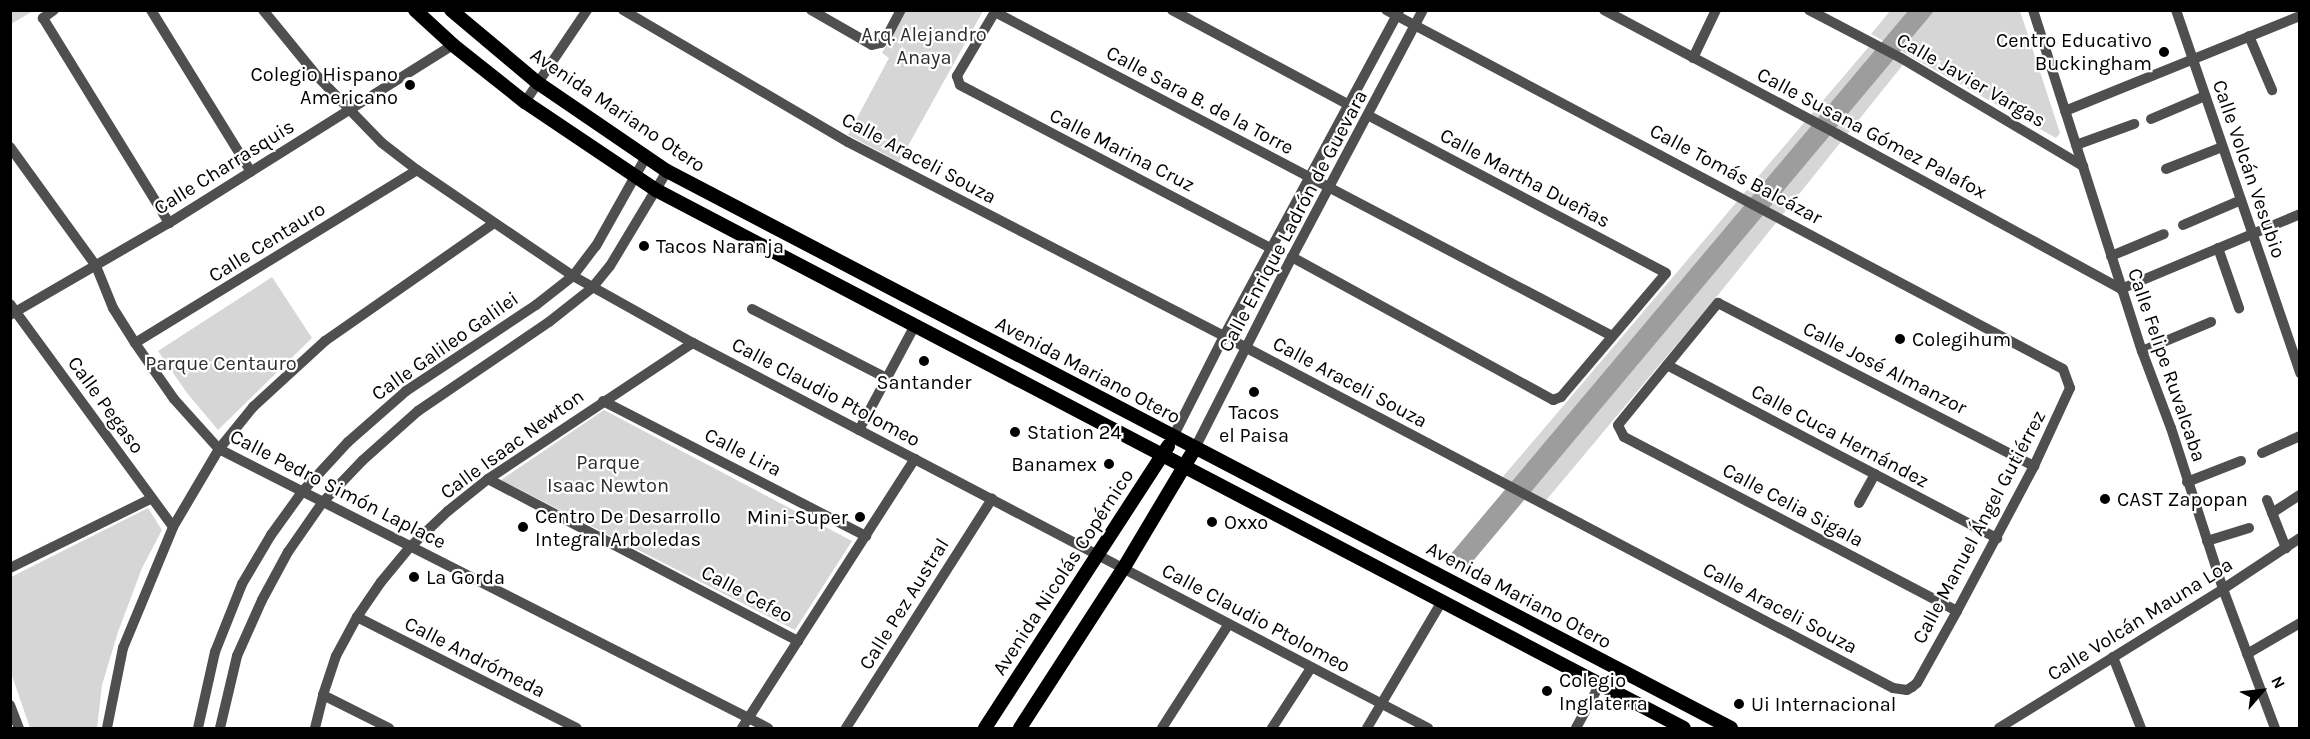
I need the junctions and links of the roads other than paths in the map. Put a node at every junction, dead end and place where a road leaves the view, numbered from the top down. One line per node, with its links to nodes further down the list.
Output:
1 (54, 10): 51 (street)
2 (151, 10): 44 (street)
3 (263, 10): 31 (street, Calle Claudio Ptolomeo)
4 (415, 10): 23 (main road, Avenida Mariano Otero)
5 (451, 10): 26 (main road, Avenida Mariano Otero)
6 (587, 10): 26 (street)
7 (623, 10): 69 (street, Calle Araceli Souza)
8 (811, 10): 9 (street)
9 (901, 10)
10 (1172, 10): 30 (street)
11 (1423, 10): 21 (street, Calle Enrique Ladrón de Guevara)
12 (1604, 10): 19 (street, Calle Susana Gómez Palafox)
13 (1716, 10): 24 (street)
14 (1809, 10): 40 (street, Calle Javier Vargas)
15 (2032, 10): 32 (street, Calle Felipe Ruvalcaba)
16 (2176, 10): 25 (street, Calle Volcán Vesubio)
17 (995, 11): 46 (street, Calle Sara B. de la Torre); 56 (street, Calle Marina Cruz)
18 (1394, 12): 21 (street, Calle Tomás Balcázar); 30 (street, Calle Enrique Ladrón de Guevara)
19 (1622, 15): 24 (street, Calle Susana Gómez Palafox)
20 (2300, 16): 22 (street)
21 (1415, 26): 33 (street, Calle Enrique Ladrón de Guevara); 76 (street, Calle Tomás Balcázar)
22 (2249, 36): 25 (street); 27 (street)
23 (453, 45): 29 (main road, Avenida Mariano Otero); 31 (street, Calle Charrasquis)
24 (1693, 58): 63 (street, Calle Susana Gómez Palafox)
25 (2192, 59): 28 (street, Calle Volcán Vesubio); 32 (street)
26 (538, 83): 29 (street); 39 (main road, Avenida Mariano Otero)
27 (2272, 90)
28 (2205, 96): 34 (street); 38 (street, Calle Volcán Vesubio)
29 (525, 102): 45 (main road, Avenida Mariano Otero)
30 (1349, 105): 46 (street, Calle Enrique Ladrón de Guevara)
31 (349, 110): 42 (street, Calle Claudio Ptolomeo); 44 (street, Calle Charrasquis)
32 (2065, 111): 36 (street, Calle Felipe Ruvalcaba)
33 (1368, 115): 47 (street, Calle Enrique Ladrón de Guevara); 70 (street, Calle Martha Dueñas)
34 (2151, 119)
35 (2134, 124): 36 (street)
36 (2076, 145): 40 (street, Calle Felipe Ruvalcaba)
37 (10, 147): 60 (street, Calle Pedro Simón Laplace)
38 (2222, 147): 41 (street); 49 (street, Calle Volcán Vesubio)
39 (646, 157): 43 (main road, Avenida Mariano Otero); 45 (street, Calle Galileo Galilei)
40 (2083, 166): 58 (street, Calle Felipe Ruvalcaba)
41 (2166, 169)
42 (417, 170): 52 (street, Calle Claudio Ptolomeo); 72 (street, Calle Centauro)
43 (667, 171): 48 (street, Calle Galileo Galilei); 82 (main road, Avenida Mariano Otero)
44 (252, 172): 51 (street, Calle Charrasquis)
45 (635, 177): 48 (main road, Avenida Mariano Otero); 61 (street, Calle Galileo Galilei)
46 (1311, 178): 47 (street, Calle Sara B. de la Torre); 56 (street, Calle Enrique Ladrón de Guevara)
47 (1330, 188): 59 (street, Calle Enrique Ladrón de Guevara); 70 (street, Calle Sara B. de la Torre)
48 (656, 190): 62 (street, Calle Galileo Galilei); 68 (main road, Avenida Mariano Otero)
49 (2241, 200): 53 (street); 55 (street, Calle Volcán Vesubio)
50 (2300, 214): 55 (street)
51 (169, 223): 60 (street, Calle Charrasquis)
52 (494, 224): 61 (street, Calle Claudio Ptolomeo); 84 (street)
53 (2183, 225)
54 (2163, 234): 58 (street)
55 (2252, 234): 57 (street); 77 (street, Calle Volcán Vesubio)
56 (1271, 248): 69 (street, Calle Enrique Ladrón de Guevara)
57 (2218, 248): 63 (street); 64 (street)
58 (2111, 256): 63 (street, Calle Felipe Ruvalcaba)
59 (1292, 257): 70 (street); 73 (street, Calle Enrique Ladrón de Guevara)
60 (96, 266): 66 (street, Calle Charrasquis); 72 (street, Calle Pedro Simón Laplace)
61 (573, 276): 62 (street, Calle Claudio Ptolomeo); 94 (street, Calle Galileo Galilei)
62 (592, 288): 71 (street, Calle Claudio Ptolomeo); 100 (street, Calle Galileo Galilei)
63 (2121, 289): 74 (street, Calle Felipe Ruvalcaba)
64 (2239, 308)
65 (752, 309): 78 (street)
66 (13, 311): 96 (street, Calle Pegaso)
67 (2211, 321): 74 (street)
68 (915, 325): 78 (street); 86 (main road, Avenida Mariano Otero)
69 (1224, 336): 73 (street, Calle Araceli Souza); 82 (street, Calle Enrique Ladrón de Guevara)
70 (1612, 336)
71 (693, 343): 79 (street, Calle Isaac Newton); 80 (street, Calle Claudio Ptolomeo)
72 (135, 344): 84 (street, Calle Pedro Simón Laplace)
73 (1246, 347): 83 (street, Calle Enrique Ladrón de Guevara); 124 (street, Calle Araceli Souza)
74 (2142, 351): 93 (street, Calle Felipe Ruvalcaba)
75 (1667, 365): 90 (street, Calle José Almanzor); 91 (street, Calle Cuca Hernández); 115 (street, Calle Celia Sigala)
76 (2067, 374): 90 (street, Calle Manuel Ángel Gutiérrez)
77 (2300, 374)
78 (886, 378): 80 (street)
79 (603, 401): 92 (street, Calle Isaac Newton); 104 (street, Calle Lira)
80 (859, 430): 87 (street, Calle Claudio Ptolomeo)
81 (2300, 436): 85 (street)
82 (1173, 437): 83 (main road, Avenida Mariano Otero); 86 (main road, Avenida Nicolás Copérnico)
83 (1195, 448): 89 (main road); 147 (main road, Avenida Mariano Otero)
84 (219, 449): 94 (street, Calle Pedro Simón Laplace); 102 (street)
85 (2262, 453)
86 (1164, 454): 89 (main road, Avenida Mariano Otero); 110 (main road, Avenida Nicolás Copérnico)
87 (915, 459): 97 (street, Calle Claudio Ptolomeo); 104 (street)
88 (2241, 461): 93 (street)
89 (1186, 466): 112 (main road); 114 (main road, Avenida Mariano Otero)
90 (2034, 466): 105 (street, Calle Manuel Ángel Gutiérrez)
91 (1875, 474): 99 (street); 105 (street, Calle Cuca Hernández)
92 (488, 479): 108 (street, Calle Isaac Newton); 119 (street, Calle Cefeo)
93 (2187, 482): 107 (street, Calle Felipe Ruvalcaba)
94 (302, 492): 100 (street, Calle Pedro Simón Laplace); 131 (street, Calle Galileo Galilei)
95 (2300, 495): 101 (street)
96 (152, 498): 102 (street, Calle Pegaso); 111 (street)
97 (992, 499): 110 (street, Calle Claudio Ptolomeo); 138 (street, Calle Pez Austral)
98 (2267, 500): 101 (street)
99 (1860, 502)
100 (322, 503): 108 (street, Calle Pedro Simón Laplace); 132 (street, Calle Galileo Galilei)
101 (2272, 513): 109 (street)
102 (173, 527): 130 (street)
103 (2248, 528): 107 (street)
104 (866, 536): 119 (street)
105 (1997, 538): 115 (street, Calle Manuel Ángel Gutiérrez)
106 (2300, 538): 109 (street, Calle Volcán Mauna Loa)
107 (2207, 541): 113 (street, Calle Felipe Ruvalcaba)
108 (410, 547): 116 (street, Calle Isaac Newton); 128 (street, Calle Pedro Simón Laplace)
109 (2286, 548): 113 (street, Calle Volcán Mauna Loa)
110 (1098, 556): 112 (street, Calle Claudio Ptolomeo); 139 (main road, Avenida Nicolás Copérnico)
111 (10, 568)
112 (1123, 569): 118 (street, Calle Claudio Ptolomeo); 140 (main road)
113 (2223, 589): 120 (street, Calle Felipe Ruvalcaba); 121 (street, Calle Volcán Mauna Loa)
114 (1442, 601): 123 (main road, Avenida Mariano Otero); 126 (street)
115 (1957, 611): 124 (street, Calle Manuel Ángel Gutiérrez)
116 (357, 617): 125 (street, Calle Isaac Newton); 135 (street, Calle Andrómeda)
117 (2300, 623): 120 (street)
118 (1228, 625): 122 (street, Calle Claudio Ptolomeo); 141 (street)
119 (798, 641): 128 (street)
120 (2247, 654): 150 (street, Calle Felipe Ruvalcaba)
121 (2113, 657): 148 (street, Calle Volcán Mauna Loa); 149 (street)
122 (1311, 668): 126 (street, Calle Claudio Ptolomeo); 142 (street)
123 (1600, 684): 145 (street); 146 (main road, Avenida Mariano Otero)
124 (1907, 690)
125 (323, 695): 133 (street, Calle Isaac Newton); 134 (street)
126 (1382, 704): 143 (street); 144 (street, Calle Claudio Ptolomeo)
127 (10, 705): 129 (street)
128 (749, 718): 136 (street); 137 (street, Calle Pedro Simón Laplace)
129 (19, 729)
130 (106, 729)
131 (198, 729)
132 (220, 729)
133 (315, 729)
134 (389, 729)
135 (577, 729)
136 (742, 729)
137 (768, 729)
138 (846, 729)
139 (985, 729)
140 (1020, 729)
141 (1161, 729)
142 (1272, 729)
143 (1367, 729)
144 (1428, 729)
145 (1576, 729)
146 (1684, 729)
147 (1731, 729)
148 (1999, 729)
149 (2141, 729)
150 (2275, 729)

